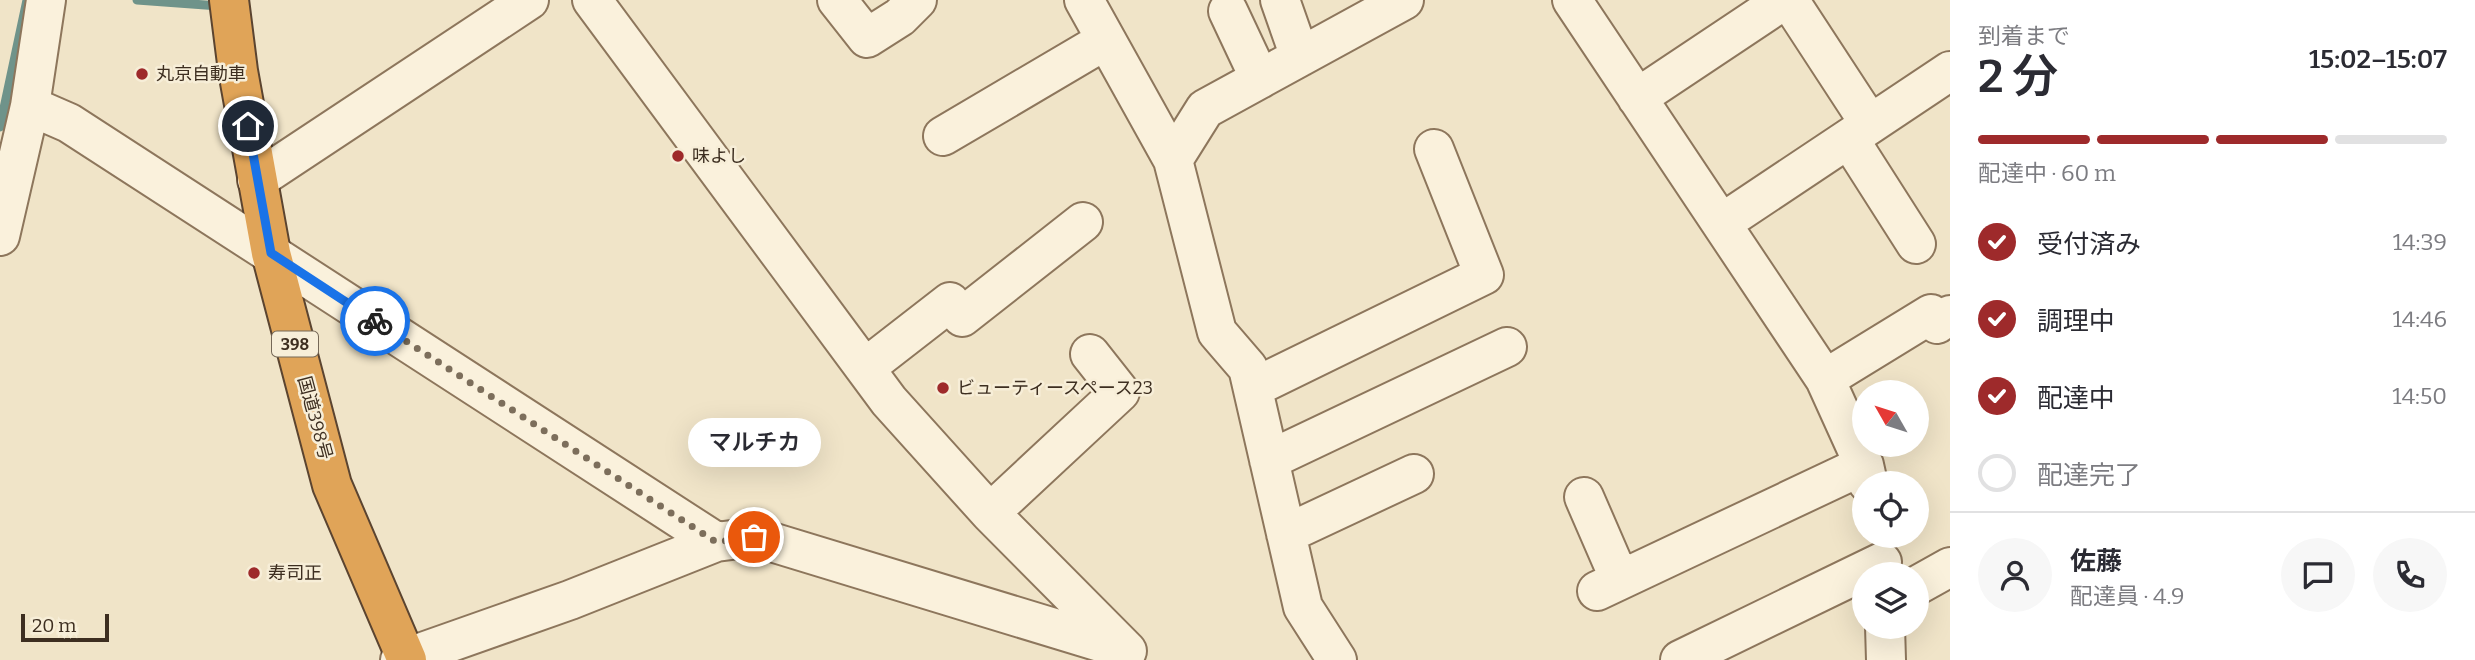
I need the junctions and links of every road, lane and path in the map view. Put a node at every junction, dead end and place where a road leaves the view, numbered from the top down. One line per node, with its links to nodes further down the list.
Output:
1 (529, 0): 23 (street)
2 (592, 0): 32 (street)
3 (837, 0): 4 (street)
4 (917, 0)
5 (1084, 0): 13 (street)
6 (1280, 0): 14 (street)
7 (1572, 0): 17 (street)
8 (1787, 0): 17 (street); 19 (street)
9 (45, 2): 18 (street)
10 (1391, 3): 14 (street)
11 (230, 7): 23 (highway, 国道398号 / 398)
12 (1228, 11): 16 (street)
13 (1106, 40): 20 (street); 22 (street)
14 (1300, 57): 16 (street)
15 (1950, 71): 19 (street)
16 (1260, 79): 22 (street)
17 (1637, 98): 25 (street)
18 (30, 106): 26 (street); 28 (street)
19 (1860, 131): 25 (street); 27 (street)
20 (943, 136)
21 (1434, 149): 34 (street)
22 (1173, 160): 34 (street)
23 (257, 180): 28 (highway, 国道398号 / 398)
24 (1083, 222): 32 (street)
25 (1722, 223): 33 (street)
26 (0, 236)
27 (1916, 244)
28 (271, 253): 42 (street); 48 (highway, 国道398号 / 398)
29 (1950, 315): 33 (street)
30 (1507, 347): 35 (street)
31 (1090, 354): 40 (street)
32 (865, 368): 40 (street)
33 (1825, 379): 36 (street)
34 (1253, 388): 35 (street)
35 (1269, 460): 41 (street)
36 (1865, 471)
37 (1413, 474): 41 (street)
38 (1852, 480): 39 (street)
39 (1584, 497)
40 (990, 513): 47 (street)
41 (1286, 534): 49 (street)
42 (716, 542): 47 (street); 48 (street)
43 (1880, 557): 50 (street)
44 (1950, 566): 45 (street)
45 (1929, 578)
46 (1885, 639): 51 (street)
47 (1140, 655)
48 (404, 659)
49 (1337, 660)
50 (1679, 660)
51 (1886, 660)

